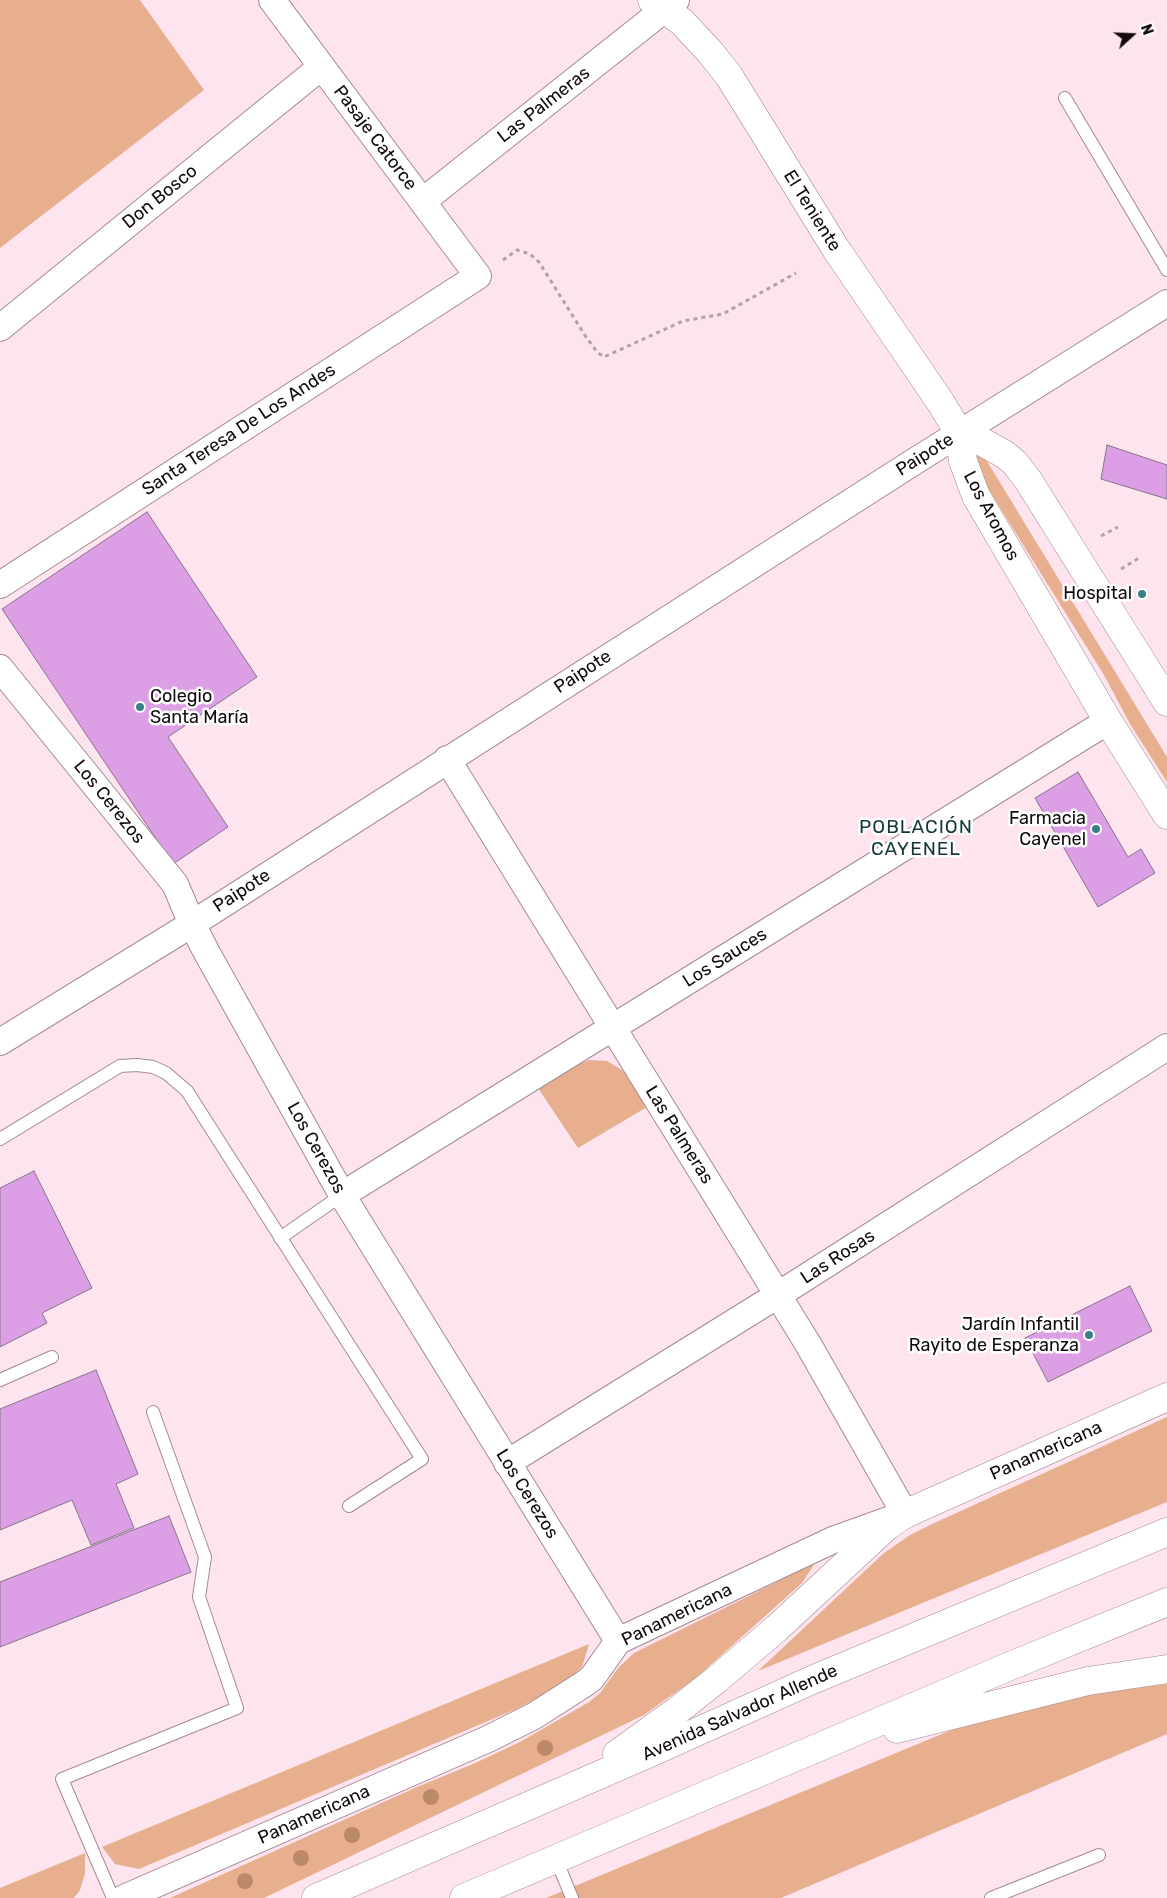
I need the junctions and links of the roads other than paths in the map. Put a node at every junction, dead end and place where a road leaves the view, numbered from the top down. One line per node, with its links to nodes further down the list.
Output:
1 (272, 0): 3 (street, Pasaje Catorce)
2 (664, 3): 5 (street, Las Palmeras); 10 (main road, El Teniente)
3 (321, 67): 5 (street, Pasaje Catorce); 9 (street, Don Bosco)
4 (1065, 98): 6 (lane)
5 (422, 201): 7 (street, Pasaje Catorce)
6 (1167, 270)
7 (478, 276): 11 (street, Santa Teresa De Los Andes)
8 (1167, 303): 10 (street, Paipote)
9 (0, 328)
10 (959, 433): 13 (main road, Los Aromos); 14 (main road, Los Aromos); 15 (street, Paipote)
11 (0, 585)
12 (5, 684): 17 (street, Los Cerezos)
13 (1167, 702)
14 (1108, 721): 16 (main road, Los Aromos); 18 (street, Los Sauces)
15 (447, 759): 17 (street, Paipote); 18 (street, Las Palmeras)
16 (1167, 815)
17 (192, 924): 19 (street, Paipote); 22 (street, Los Cerezos)
18 (612, 1027): 22 (street, Los Sauces); 24 (street, Las Palmeras)
19 (0, 1042)
20 (1167, 1047): 24 (street, Las Rosas)
21 (0, 1139): 23 (lane)
22 (342, 1195): 23 (lane); 29 (street, Los Cerezos)
23 (280, 1238): 30 (lane)
24 (778, 1295): 29 (street, Las Rosas); 31 (street, Las Palmeras)
25 (52, 1357): 26 (lane)
26 (0, 1380)
27 (1167, 1397): 31 (main road, Panamericana)
28 (153, 1412): 40 (lane)
29 (507, 1463): 34 (street, Los Cerezos)
30 (349, 1506)
31 (905, 1514): 34 (street, Panamericana); 37 (main road)
32 (1167, 1532): 37 (main road, Avenida Salvador Allende)
33 (1167, 1602): 36 (main road)
34 (618, 1641): 41 (street, Panamericana)
35 (1167, 1669): 36 (main road)
36 (815, 1749): 39 (main road)
37 (562, 1791): 42 (main road, Avenida Salvador Allende)
38 (1099, 1855): 45 (lane)
39 (556, 1859): 43 (main road); 44 (lane)
40 (113, 1898)
41 (124, 1898)
42 (316, 1898)
43 (464, 1898)
44 (572, 1898)
45 (991, 1898)

